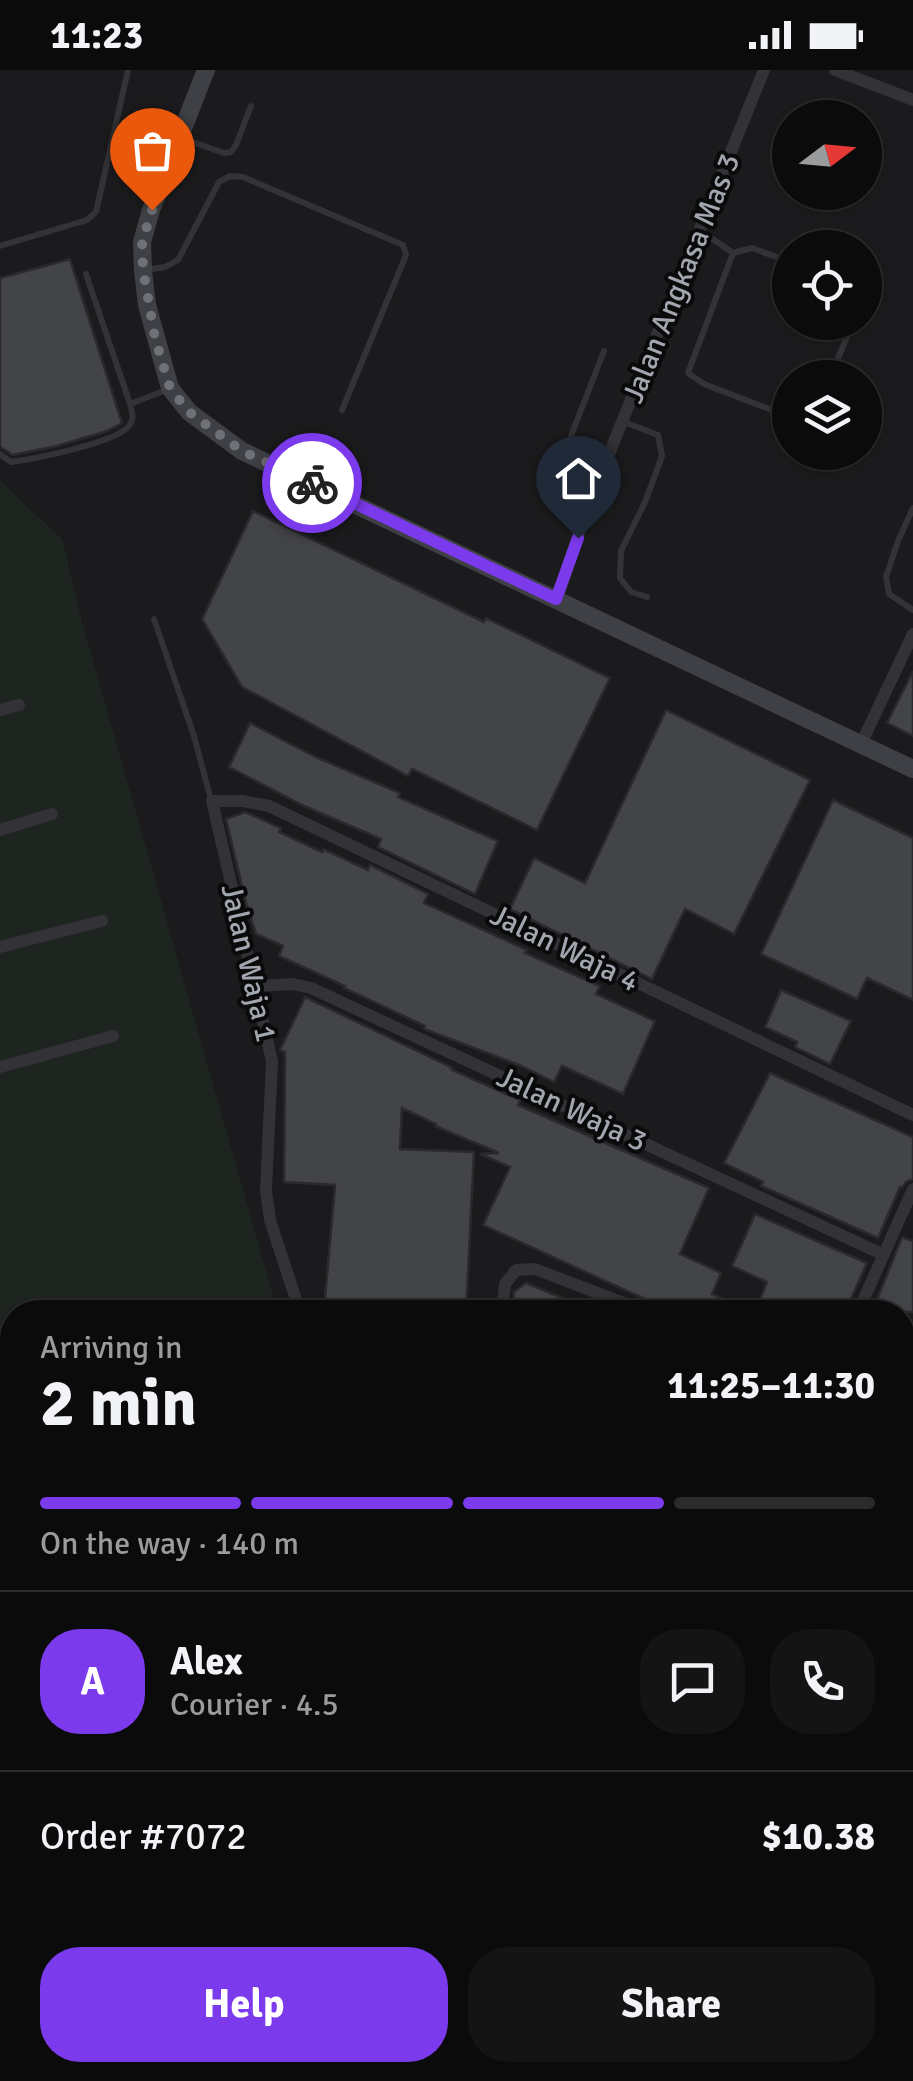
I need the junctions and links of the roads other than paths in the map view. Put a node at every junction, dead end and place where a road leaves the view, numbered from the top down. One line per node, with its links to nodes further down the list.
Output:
1 (128, 70): 9 (lane)
2 (206, 70): 7 (street)
3 (764, 70): 8 (street, Jalan Angkasa Mas 3)
4 (834, 70): 5 (street)
5 (913, 100)
6 (251, 106): 7 (lane)
7 (180, 138): 12 (street)
8 (699, 230): 10 (lane); 19 (street, Jalan Angkasa Mas 3)
9 (0, 246)
10 (732, 253): 11 (lane); 18 (lane)
11 (772, 255)
12 (143, 270): 15 (street); 17 (lane)
13 (86, 274): 16 (lane)
14 (604, 351): 21 (lane)
15 (170, 388): 16 (lane); 24 (street)
16 (130, 404): 20 (lane)
17 (342, 410)
18 (772, 410)
19 (624, 422): 21 (street, Jalan Angkasa Mas 3); 23 (lane)
20 (0, 454)
21 (588, 506): 24 (street, Jalan Angkasa Mas 3)
22 (913, 508): 25 (lane)
23 (647, 596)
24 (556, 599): 30 (street)
25 (913, 610)
26 (154, 619): 32 (lane, Jalan Waja 1)
27 (913, 634): 30 (street)
28 (19, 704): 29 (street)
29 (0, 710)
30 (860, 744): 31 (street)
31 (913, 769)
32 (212, 801): 37 (street, Jalan Waja 1); 40 (street, Jalan Waja 4)
33 (52, 814): 34 (street)
34 (0, 830)
35 (102, 920): 36 (street)
36 (0, 947)
37 (255, 986): 42 (street, Jalan Waja 3); 43 (street, Jalan Waja 1)
38 (113, 1036): 39 (street)
39 (0, 1067)
40 (913, 1115)
41 (913, 1189): 42 (street)
42 (884, 1255): 46 (street)
43 (296, 1300)
44 (503, 1300): 45 (street)
45 (616, 1300)
46 (863, 1300)

